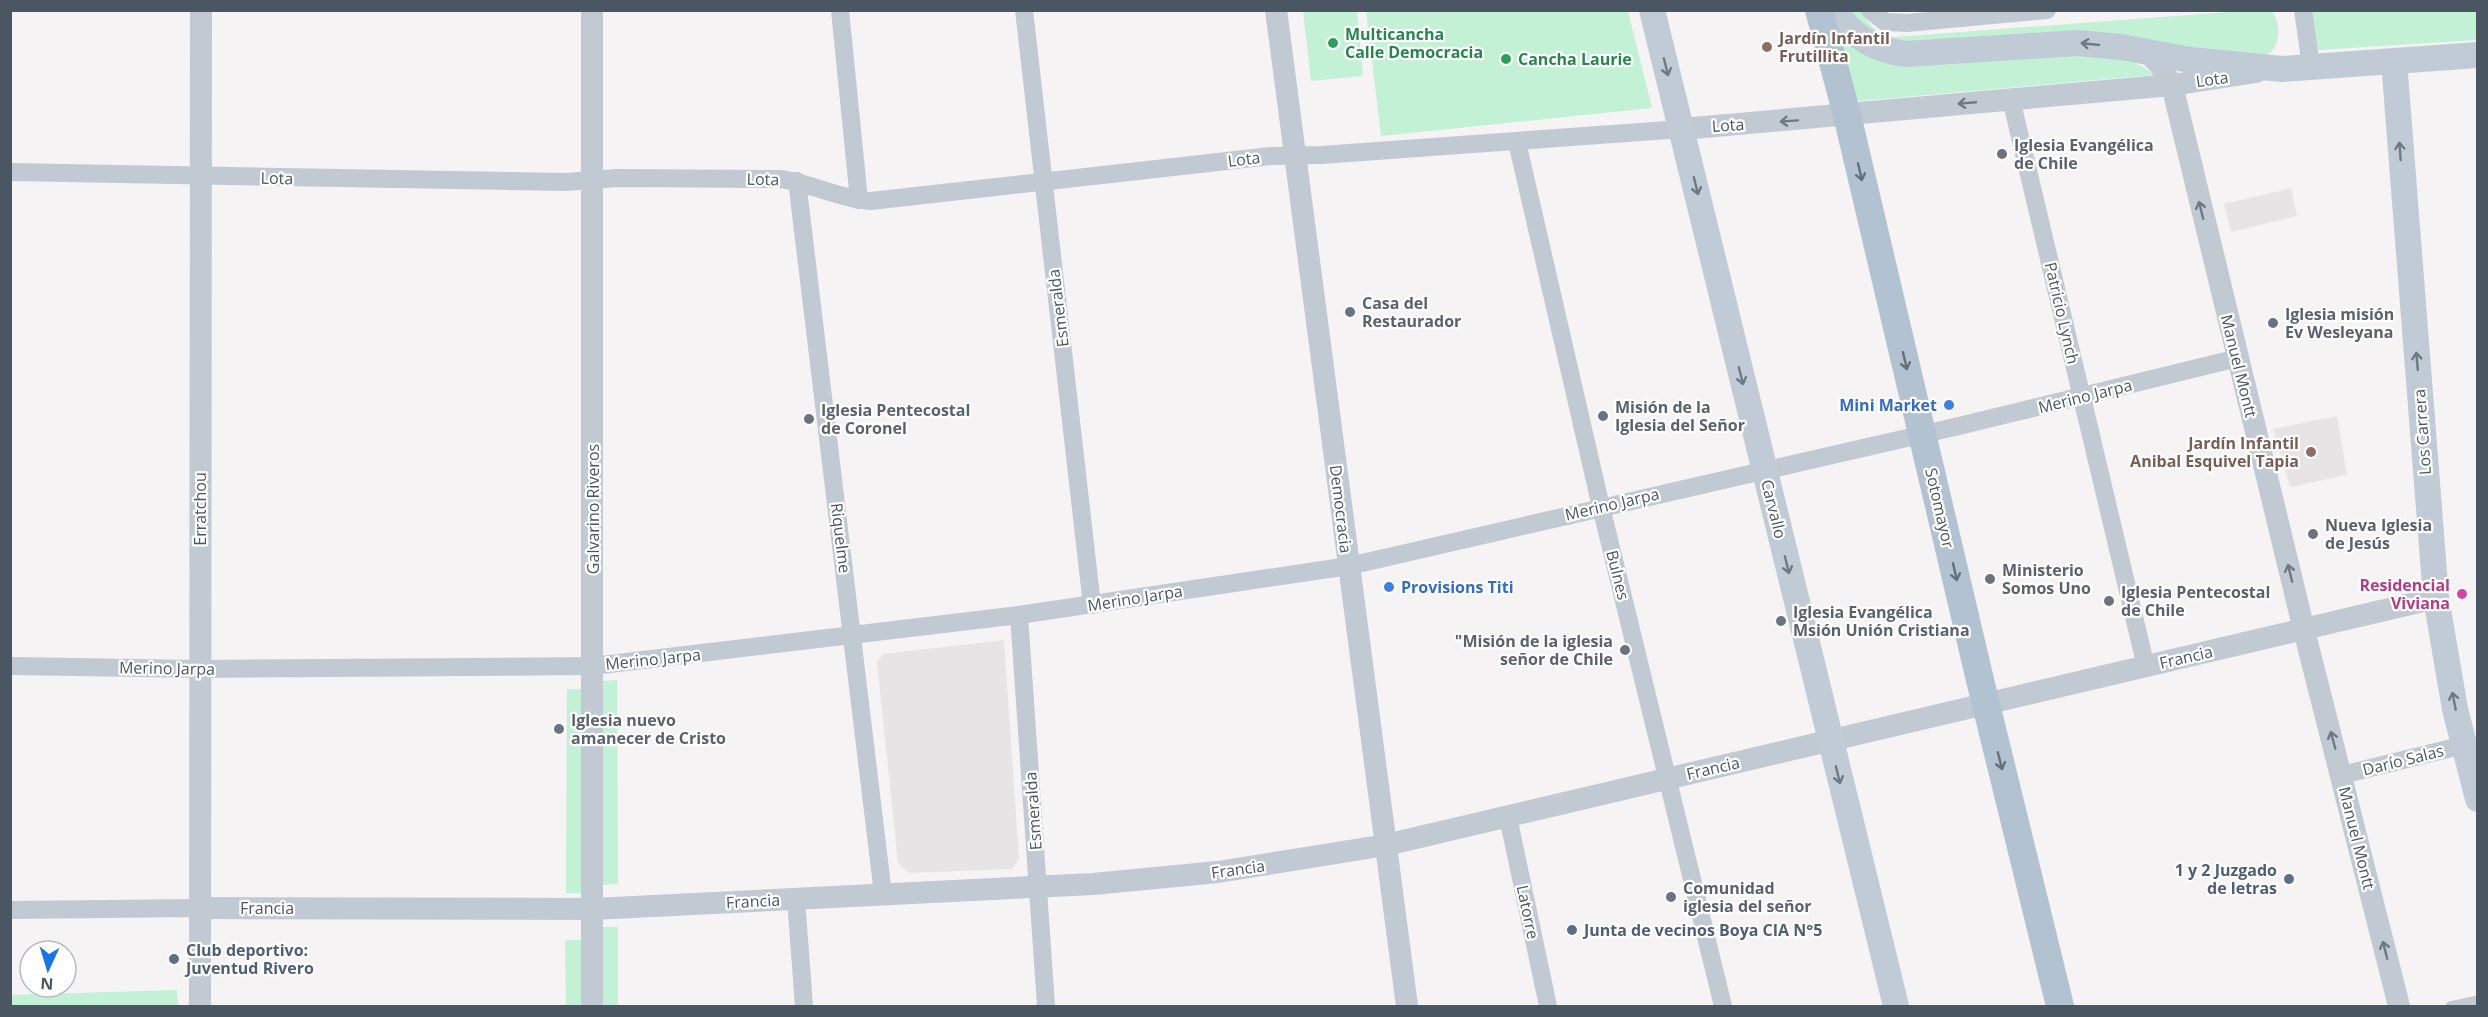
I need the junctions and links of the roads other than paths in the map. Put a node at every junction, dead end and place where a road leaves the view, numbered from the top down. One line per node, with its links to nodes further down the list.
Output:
1 (201, 10): 24 (street, Erratchou)
2 (592, 10): 25 (street, Galvarino Riveros)
3 (840, 10): 28 (street)
4 (1024, 10): 27 (street, Esmeralda)
5 (1276, 10): 22 (street, Democracia)
6 (1652, 10): 20 (main road, Carvallo, one-way to 20)
7 (1819, 10): 19 (main road, Sotomayor)
8 (1834, 10): 12 (main road, one-way to 8)
9 (1870, 10): 10 (street)
10 (2047, 10)
11 (2303, 10): 15 (street)
12 (2148, 52): 16 (main road); 17 (street, Manuel Montt)
13 (2478, 55): 14 (main road, Lota)
14 (2394, 61): 15 (main road, Lota); 35 (main road, Los Carrera, one-way to 14)
15 (2310, 66): 16 (main road, Lota)
16 (2282, 69): 17 (street, Lota)
17 (2172, 85): 18 (street, Lota); 29 (street, Manuel Montt, one-way to 17)
18 (2011, 99): 19 (street, Lota, one-way to 19); 30 (street, Patricio Lynch)
19 (1847, 115): 20 (street, Lota, one-way to 20); 31 (main road, Sotomayor, one-way to 31)
20 (1682, 129): 21 (street, Lota); 32 (main road, Carvallo, one-way to 32)
21 (1517, 142): 22 (street, Lota); 33 (street, Bulnes)
22 (1296, 156): 27 (street, Lota); 34 (street, Democracia)
23 (10, 172): 24 (street, Lota)
24 (200, 177): 25 (street, Lota); 43 (street, Erratchou)
25 (592, 180): 26 (street, Lota); 41 (street, Galvarino Riveros)
26 (797, 181): 28 (street, Lota); 39 (street, Riquelme)
27 (1043, 183): 28 (street, Lota); 36 (street, Esmeralda)
28 (859, 200)
29 (2238, 358): 30 (street, Merino Jarpa); 38 (street, Manuel Montt, one-way to 29)
30 (2082, 397): 31 (street, Merino Jarpa); 42 (street, Patricio Lynch)
31 (1923, 434): 32 (street, Merino Jarpa); 44 (main road, Sotomayor, one-way to 44)
32 (1764, 469): 33 (street, Merino Jarpa); 45 (main road, Carvallo, one-way to 45)
33 (1601, 507): 34 (street, Merino Jarpa); 48 (street, Bulnes)
34 (1349, 566): 36 (street, Merino Jarpa); 51 (street, Democracia)
35 (2436, 598): 38 (street, Francia); 46 (main road, Los Carrera, one-way to 35)
36 (1092, 605): 37 (street, Merino Jarpa)
37 (1019, 615): 39 (street, Merino Jarpa); 52 (street, Esmeralda)
38 (2304, 630): 42 (street, Francia); 47 (street, Manuel Montt, one-way to 38)
39 (853, 636): 41 (street, Merino Jarpa); 53 (street, Riquelme)
40 (10, 666): 43 (street, Merino Jarpa)
41 (593, 666): 43 (street, Merino Jarpa); 56 (street, Galvarino Riveros)
42 (2146, 667): 44 (street, Francia)
43 (200, 669): 55 (street, Erratchou)
44 (1986, 704): 45 (street, Francia); 67 (main road, Sotomayor, one-way to 67)
45 (1830, 741): 48 (street, Francia); 66 (main road, Carvallo, one-way to 66)
46 (2464, 745): 47 (street, Darío Salas); 49 (main road, Los Carrera)
47 (2342, 775): 68 (street, Manuel Montt, one-way to 47)
48 (1668, 779): 50 (street, Francia); 65 (street, Bulnes)
49 (2478, 799)
50 (1508, 817): 51 (street, Francia); 64 (street, Latorre)
51 (1386, 845): 52 (street, Francia); 63 (street, Democracia)
52 (1038, 887): 53 (street, Francia); 62 (street, Esmeralda)
53 (883, 894): 54 (street, Francia)
54 (796, 899): 56 (street, Francia); 61 (street)
55 (200, 908): 56 (street, Francia); 57 (street, Francia); 59 (street, Erratchou)
56 (593, 909): 60 (street, Galvarino Riveros)
57 (10, 910)
58 (2478, 1000): 69 (lane)
59 (200, 1006)
60 (592, 1006)
61 (804, 1006)
62 (1046, 1006)
63 (1407, 1006)
64 (1548, 1006)
65 (1723, 1006)
66 (1896, 1006)
67 (2060, 1006)
68 (2399, 1006)
69 (2450, 1006)

